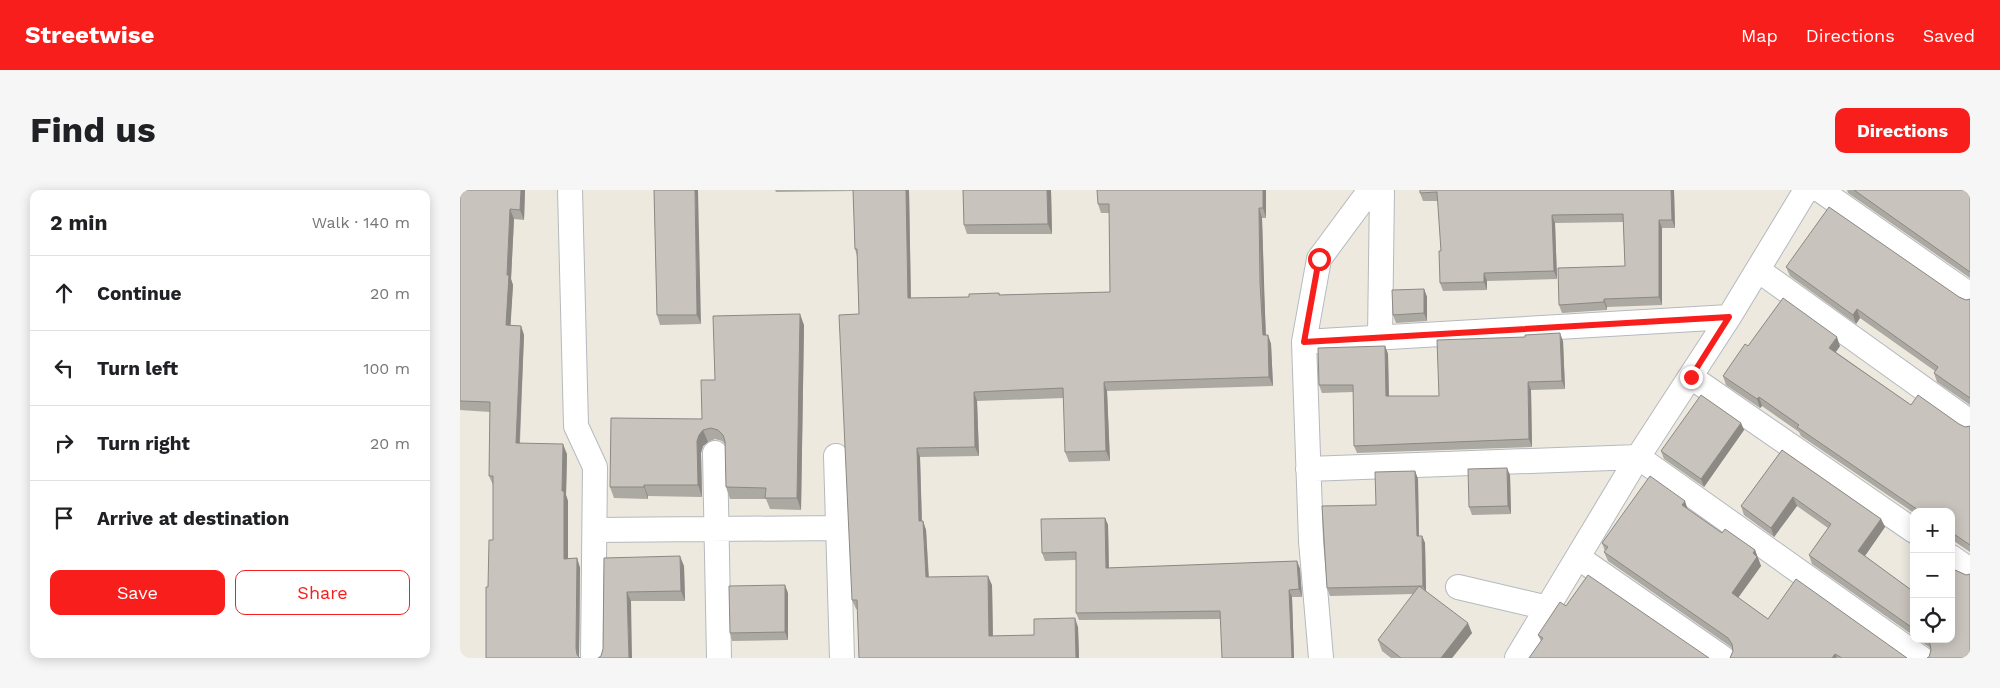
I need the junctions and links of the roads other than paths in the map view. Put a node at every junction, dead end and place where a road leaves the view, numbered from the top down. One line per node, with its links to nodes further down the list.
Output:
1 (570, 190): 20 (street)
2 (1370, 190): 10 (street)
3 (1382, 190): 9 (street)
4 (1806, 190): 6 (street)
5 (1820, 190): 7 (street)
6 (1758, 270): 8 (street); 12 (street)
7 (1970, 295)
8 (1729, 317): 9 (street); 11 (street)
9 (1380, 337): 10 (street)
10 (1304, 342): 16 (street)
11 (1691, 377): 15 (street); 18 (street)
12 (1970, 422)
13 (715, 453): 19 (street)
14 (836, 456): 17 (street)
15 (1638, 457): 16 (street); 21 (street); 32 (street)
16 (1308, 470): 30 (street)
17 (838, 528): 19 (street); 29 (street)
18 (1910, 528)
19 (716, 529): 20 (street); 28 (street)
20 (595, 530): 27 (street)
21 (1579, 558): 25 (street); 31 (street)
22 (1955, 560): 23 (street)
23 (1970, 570)
24 (1458, 586): 25 (street)
25 (1548, 608): 26 (street)
26 (1524, 655)
27 (593, 658)
28 (719, 658)
29 (842, 658)
30 (1321, 658)
31 (1723, 658)
32 (1921, 658)

